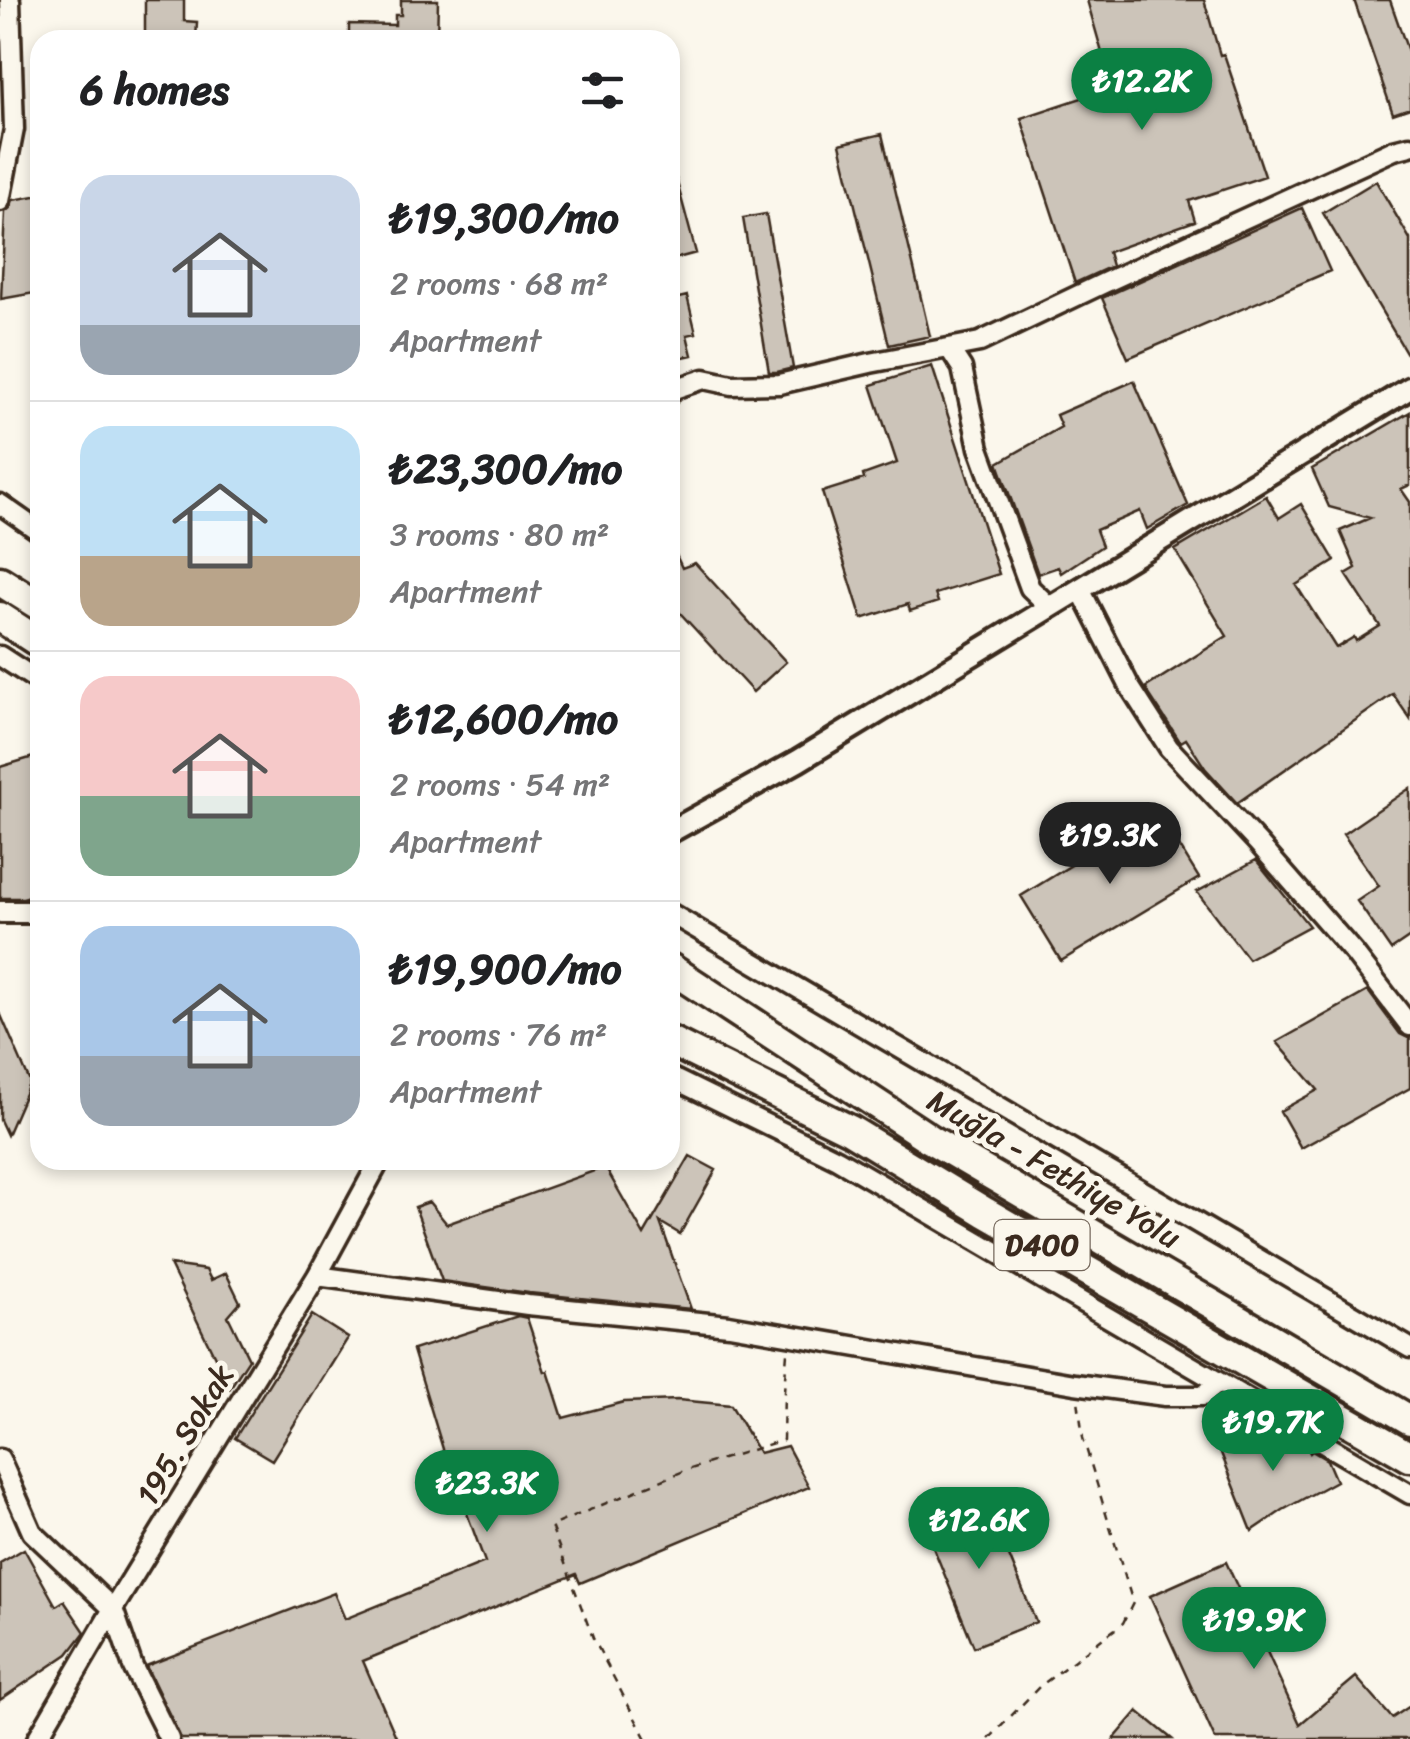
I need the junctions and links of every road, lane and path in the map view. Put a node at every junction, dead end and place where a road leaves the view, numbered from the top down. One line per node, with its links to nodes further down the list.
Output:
1 (10, 0): 3 (street)
2 (1410, 146): 4 (street)
3 (0, 201)
4 (949, 348): 5 (street); 12 (street)
5 (680, 387)
6 (1410, 388): 10 (street)
7 (0, 504): 8 (street)
8 (30, 525)
9 (0, 581): 11 (highway)
10 (1080, 589): 12 (street); 22 (street)
11 (30, 600)
12 (1050, 607): 17 (street)
13 (0, 617): 14 (highway)
14 (30, 636)
15 (0, 656): 16 (street)
16 (30, 676)
17 (680, 826)
18 (0, 912): 19 (street)
19 (30, 912)
20 (680, 919): 28 (street)
21 (680, 975): 31 (highway, Muğla - Fethiye Yolu / D400)
22 (1410, 1026)
23 (680, 1046): 32 (highway, D400)
24 (680, 1082): 29 (street)
25 (375, 1170): 26 (street, 195. Sokak)
26 (317, 1276): 27 (street); 35 (street, 195. Sokak)
27 (789, 1334): 30 (street); 38 (path)
28 (1410, 1348)
29 (1218, 1383): 30 (street); 34 (street)
30 (1076, 1384): 39 (path)
31 (1410, 1420)
32 (1410, 1457)
33 (0, 1459): 35 (street)
34 (1410, 1494)
35 (113, 1609): 36 (street, 195. Sokak); 37 (street)
36 (37, 1739)
37 (169, 1739)
38 (646, 1739)
39 (989, 1739)

